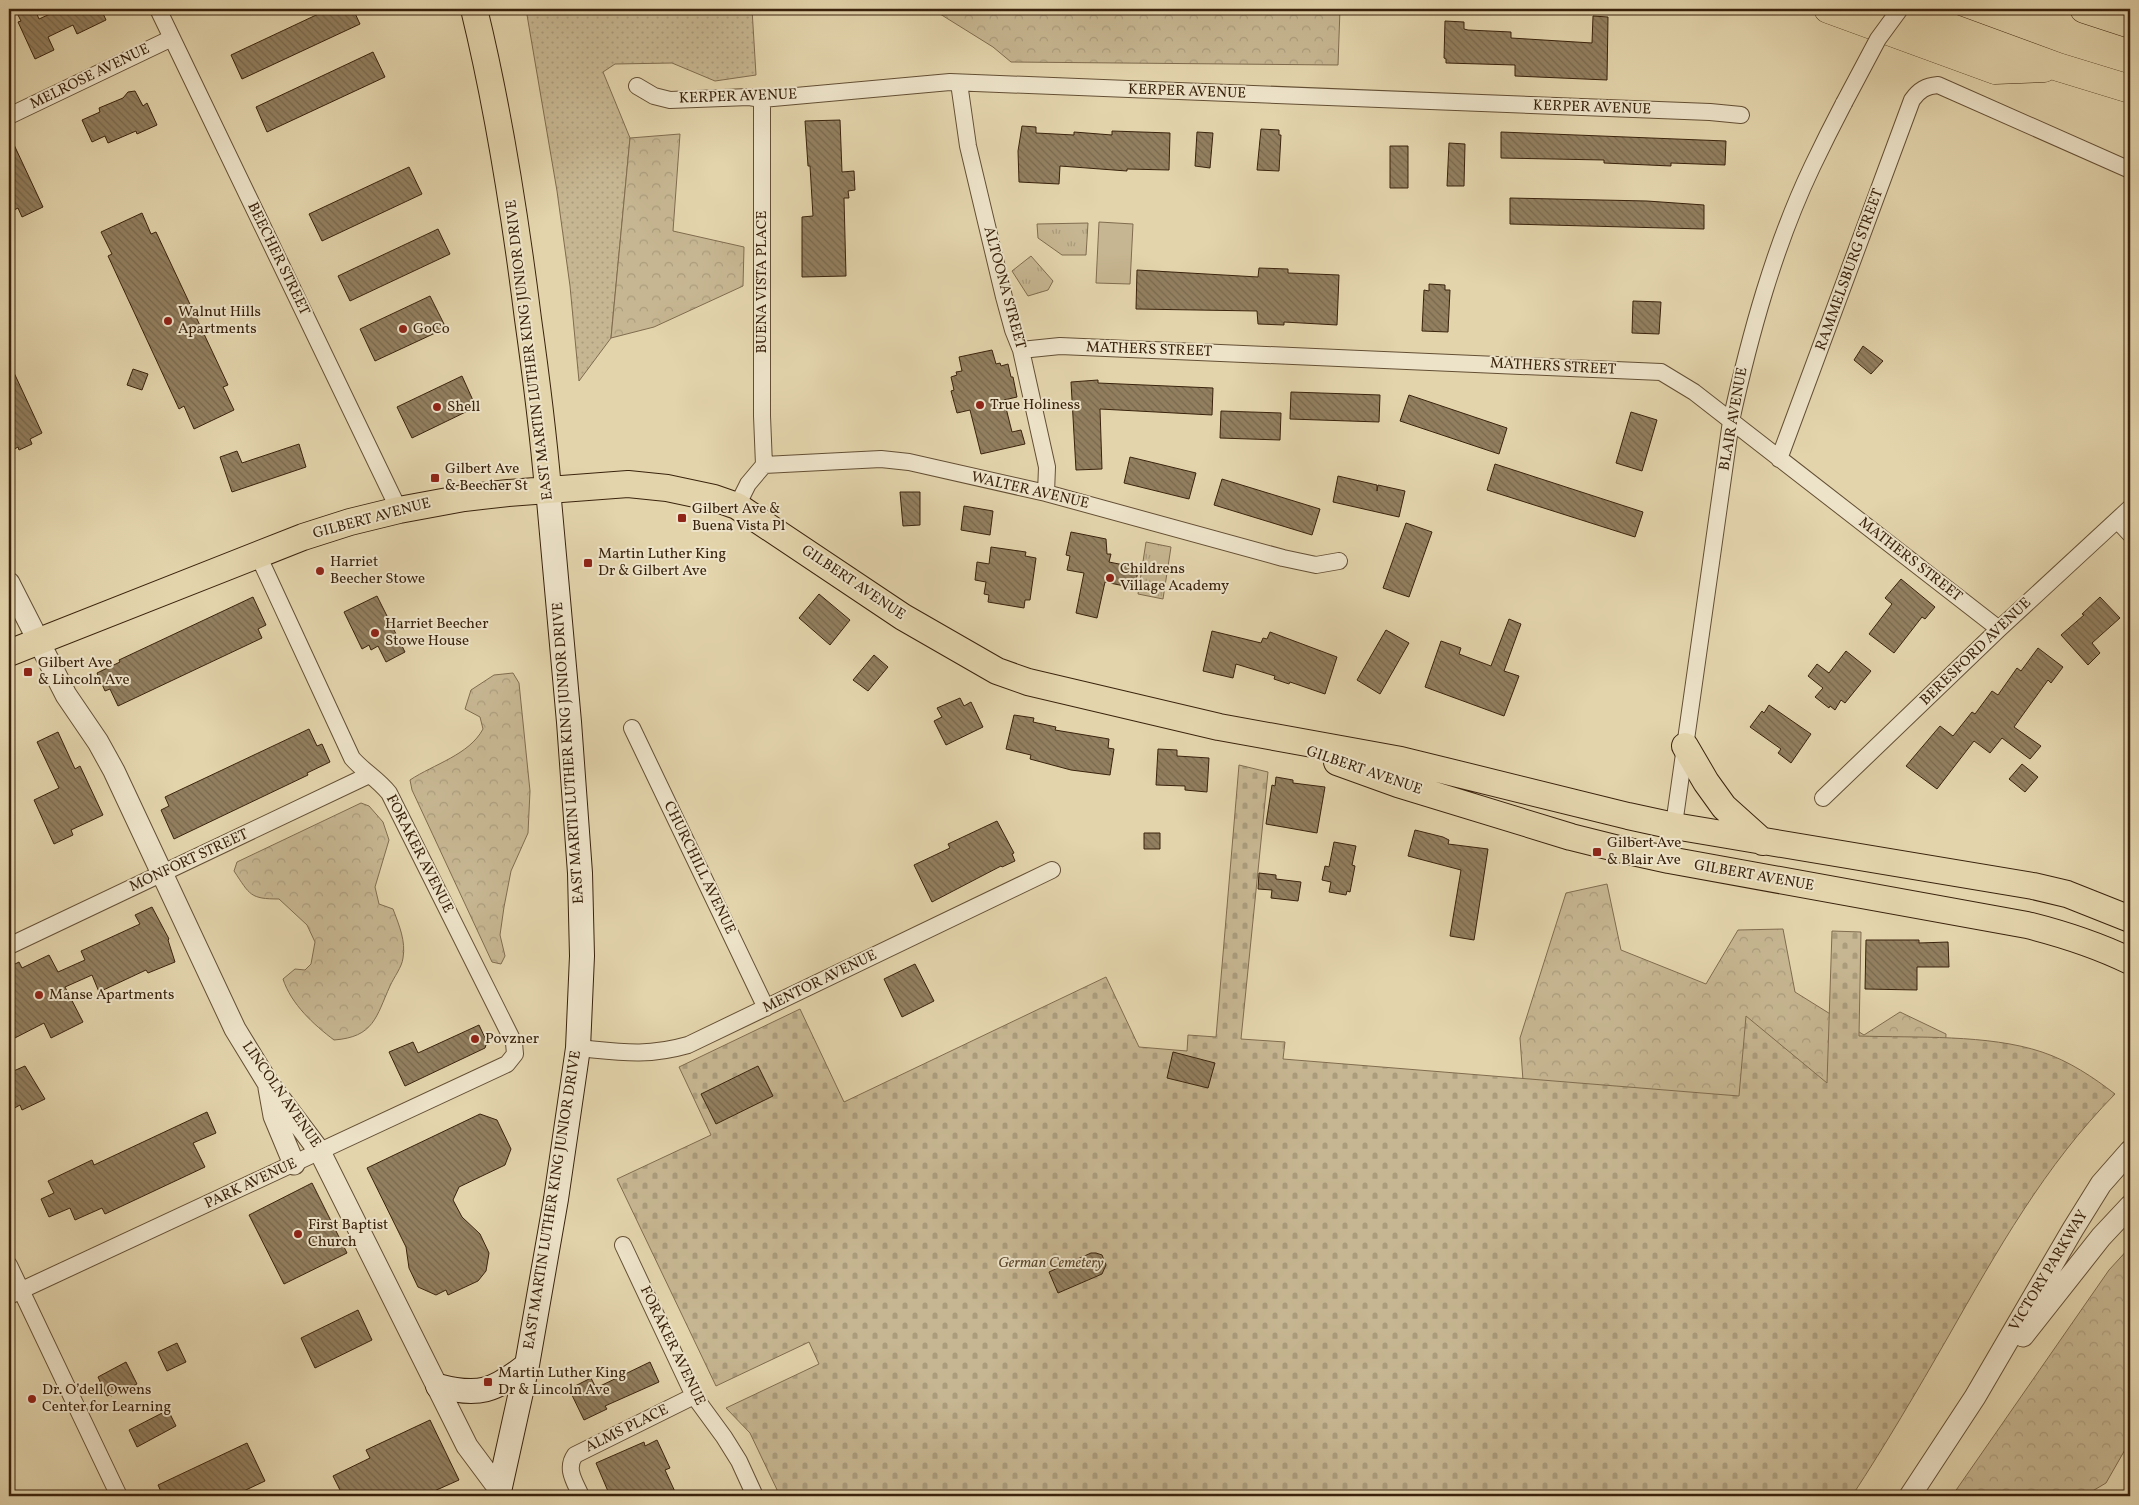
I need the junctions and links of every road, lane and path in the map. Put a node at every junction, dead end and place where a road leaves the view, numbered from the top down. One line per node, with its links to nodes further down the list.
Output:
1 (158, 9): 7 (street, BEECHER STREET)
2 (474, 9): 20 (main road, EAST MARTIN LUTHER KING JUNIOR DRIVE)
3 (1828, 9): 8 (highway)
4 (1900, 9): 8 (highway); 17 (street, BLAIR AVENUE, bridge)
5 (2084, 9): 6 (highway)
6 (2130, 24)
7 (172, 38): 14 (street, MELROSE AVENUE); 24 (street, BEECHER STREET)
8 (2058, 67): 11 (highway)
9 (959, 83): 12 (street, KERPER AVENUE); 13 (street, KERPER AVENUE); 16 (street, ALTOONA STREET)
10 (637, 86): 12 (street, KERPER AVENUE)
11 (2130, 89)
12 (762, 99): 19 (street, BUENA VISTA PLACE)
13 (1741, 115)
14 (9, 116)
15 (2130, 170): 18 (street, RAMMELSBURG STREET)
16 (1021, 350): 17 (street, MATHERS STREET); 21 (street, ALTOONA STREET)
17 (1731, 421): 18 (street, MATHERS STREET); 35 (street, BLAIR AVENUE)
18 (1779, 459): 30 (street, MATHERS STREET)
19 (764, 465): 21 (street, WALTER AVENUE); 22 (street)
20 (548, 489): 22 (main road, GILBERT AVENUE); 24 (main road, GILBERT AVENUE); 47 (main road, EAST MARTIN LUTHER KING JUNIOR DRIVE)
21 (1046, 493): 28 (street, WALTER AVENUE)
22 (737, 506): 34 (main road, GILBERT AVENUE)
23 (2130, 508): 25 (street, BERESFORD AVENUE)
24 (399, 510): 27 (main road, GILBERT AVENUE)
25 (2117, 520): 26 (street); 30 (street, BERESFORD AVENUE)
26 (2130, 534)
27 (258, 555): 31 (main road, GILBERT AVENUE); 36 (street, FORAKER AVENUE)
28 (1339, 561)
29 (9, 583): 31 (street, LINCOLN AVENUE)
30 (1999, 629): 37 (street, BERESFORD AVENUE)
31 (38, 643): 32 (main road, GILBERT AVENUE); 42 (street, LINCOLN AVENUE)
32 (9, 653)
33 (632, 728): 46 (street, CHURCHILL AVENUE)
34 (1268, 738): 38 (main road, GILBERT AVENUE); 40 (main road, GILBERT AVENUE)
35 (1685, 746): 38 (street, BLAIR AVENUE); 39 (main road)
36 (369, 775): 42 (street, MONFORT STREET); 48 (street, FORAKER AVENUE)
37 (1823, 798)
38 (1674, 826): 39 (main road, GILBERT AVENUE); 40 (street, BLAIR AVENUE)
39 (1763, 842): 43 (main road, GILBERT AVENUE)
40 (1669, 860): 45 (main road, GILBERT AVENUE)
41 (1052, 870): 46 (street, MENTOR AVENUE)
42 (162, 874): 44 (street, MONFORT STREET); 49 (street, LINCOLN AVENUE)
43 (2130, 919)
44 (9, 946)
45 (2130, 961)
46 (766, 1008): 47 (street, MENTOR AVENUE)
47 (578, 1048): 57 (main road, EAST MARTIN LUTHER KING JUNIOR DRIVE)
48 (515, 1054): 51 (street, PARK AVENUE)
49 (268, 1083): 51 (street, LINCOLN AVENUE); 52 (street)
50 (2130, 1151): 60 (street, VICTORY PARKWAY)
51 (320, 1152): 52 (street, PARK AVENUE); 58 (street, LINCOLN AVENUE)
52 (294, 1164): 56 (street, PARK AVENUE)
53 (2130, 1206): 60 (street, VICTORY PARKWAY)
54 (624, 1245): 59 (street, FORAKER AVENUE)
55 (9, 1265): 56 (street)
56 (15, 1294): 62 (street)
57 (526, 1365): 58 (main road); 61 (main road, EAST MARTIN LUTHER KING JUNIOR DRIVE)
58 (438, 1386): 61 (street, LINCOLN AVENUE)
59 (694, 1396): 63 (street, ALMS PLACE); 64 (street, FORAKER AVENUE)
60 (1975, 1397): 65 (street, VICTORY PARKWAY)
61 (501, 1494)
62 (119, 1496)
63 (581, 1496)
64 (755, 1496)
65 (1910, 1496)

